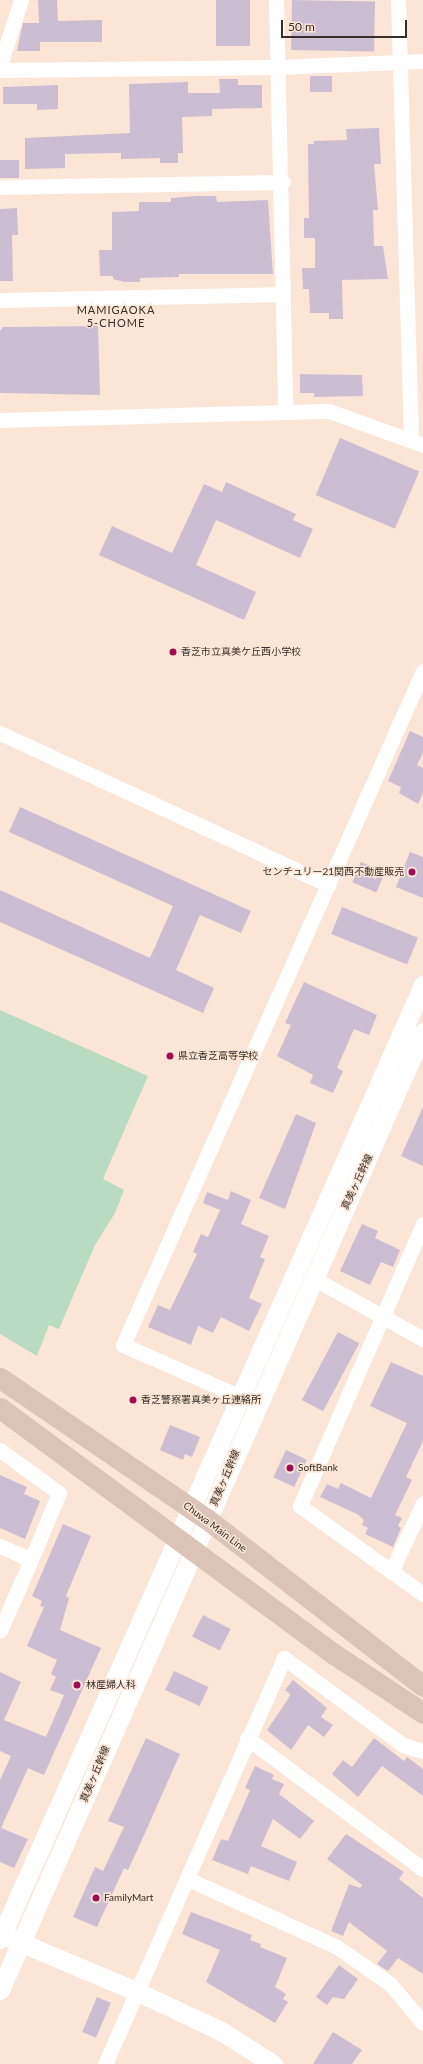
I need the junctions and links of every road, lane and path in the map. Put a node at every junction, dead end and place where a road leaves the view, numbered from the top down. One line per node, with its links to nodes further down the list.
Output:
1 (21, 0): 6 (street)
2 (276, 0): 7 (street)
3 (398, 0): 5 (street)
4 (423, 61): 5 (street)
5 (400, 62): 7 (street); 15 (street)
6 (0, 65)
7 (278, 67): 8 (street); 9 (street)
8 (0, 70)
9 (283, 182): 10 (street); 11 (street)
10 (0, 187)
11 (281, 294): 12 (street); 13 (street)
12 (0, 300)
13 (285, 411): 14 (street); 15 (street)
14 (0, 420)
15 (417, 443)
16 (423, 671): 18 (street)
17 (0, 733): 18 (street)
18 (329, 884): 26 (street)
19 (423, 984): 26 (street, 真美ヶ丘幹線)
20 (423, 1032): 22 (street, 真美ヶ丘幹線)
21 (423, 1224): 23 (street)
22 (313, 1278): 23 (street); 31 (street, 真美ヶ丘幹線)
23 (382, 1317): 24 (street); 35 (street)
24 (423, 1339)
25 (0, 1378): 30 (main road, Chuwa Main Line)
26 (241, 1397): 30 (street, 真美ヶ丘幹線)
27 (0, 1408): 32 (main road)
28 (0, 1450): 34 (street)
29 (423, 1503): 35 (street)
30 (189, 1506): 31 (main road, Chuwa Main Line); 32 (street, 真美ヶ丘幹線)
31 (207, 1519): 32 (street, 真美ヶ丘幹線); 38 (main road, Chuwa Main Line)
32 (185, 1544): 39 (main road); 44 (street, 真美ヶ丘幹線); 45 (street, 真美ヶ丘幹線)
33 (0, 1546): 34 (street)
34 (32, 1560): 37 (street)
35 (391, 1572): 36 (street)
36 (423, 1594)
37 (0, 1631)
38 (423, 1686)
39 (423, 1713)
40 (247, 1738): 41 (street); 42 (street); 43 (street)
41 (423, 1751)
42 (423, 1869)
43 (188, 1880): 47 (street); 48 (street)
44 (1, 1936): 45 (street)
45 (22, 1943): 46 (street, 真美ヶ丘幹線); 47 (street)
46 (0, 1990)
47 (138, 1992): 49 (street); 50 (street)
48 (423, 2023)
49 (105, 2064)
50 (273, 2064)

